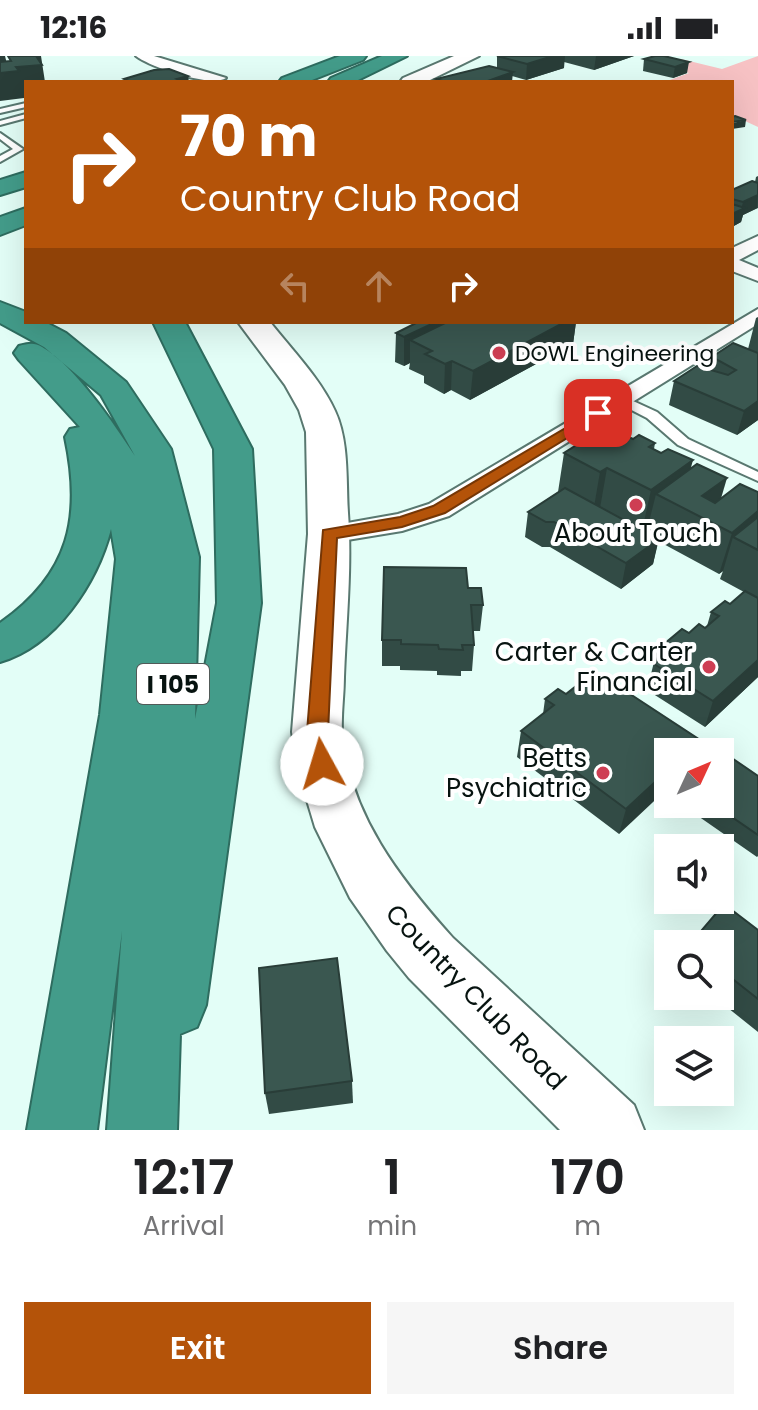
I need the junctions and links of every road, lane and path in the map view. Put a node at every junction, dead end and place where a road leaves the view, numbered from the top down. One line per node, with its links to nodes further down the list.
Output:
1 (142, 56): 8 (street)
2 (334, 56): 10 (highway)
3 (357, 56): 11 (highway)
4 (373, 56): 12 (highway)
5 (398, 56): 13 (highway)
6 (470, 56): 14 (street)
7 (161, 72): 8 (lane)
8 (175, 74): 9 (street)
9 (219, 78)
10 (275, 80)
11 (294, 80)
12 (318, 80)
13 (343, 80)
14 (415, 80)
15 (24, 105): 16 (lane)
16 (0, 111)
17 (24, 117): 18 (lane)
18 (0, 123)
19 (0, 135): 20 (lane)
20 (0, 159)
21 (24, 180): 22 (highway)
22 (0, 188)
23 (24, 208): 25 (highway)
24 (24, 217): 26 (highway)
25 (0, 218)
26 (0, 227)
27 (758, 242): 28 (street)
28 (734, 255)
29 (734, 265): 30 (street)
30 (758, 275)
31 (0, 311): 33 (highway, I 105)
32 (758, 315): 39 (street)
33 (24, 324)
34 (25, 324): 44 (highway, I 105)
35 (170, 324): 45 (highway)
36 (256, 324): 41 (street, Country Club Road)
37 (0, 335): 38 (highway, I 105)
38 (73, 396): 42 (highway); 43 (highway, I 105)
39 (620, 399): 40 (lane); 41 (street)
40 (758, 477)
41 (329, 534): 46 (street, Country Club Road)
42 (0, 646)
43 (62, 1130)
44 (142, 1130)
45 (154, 1130)
46 (609, 1130)

